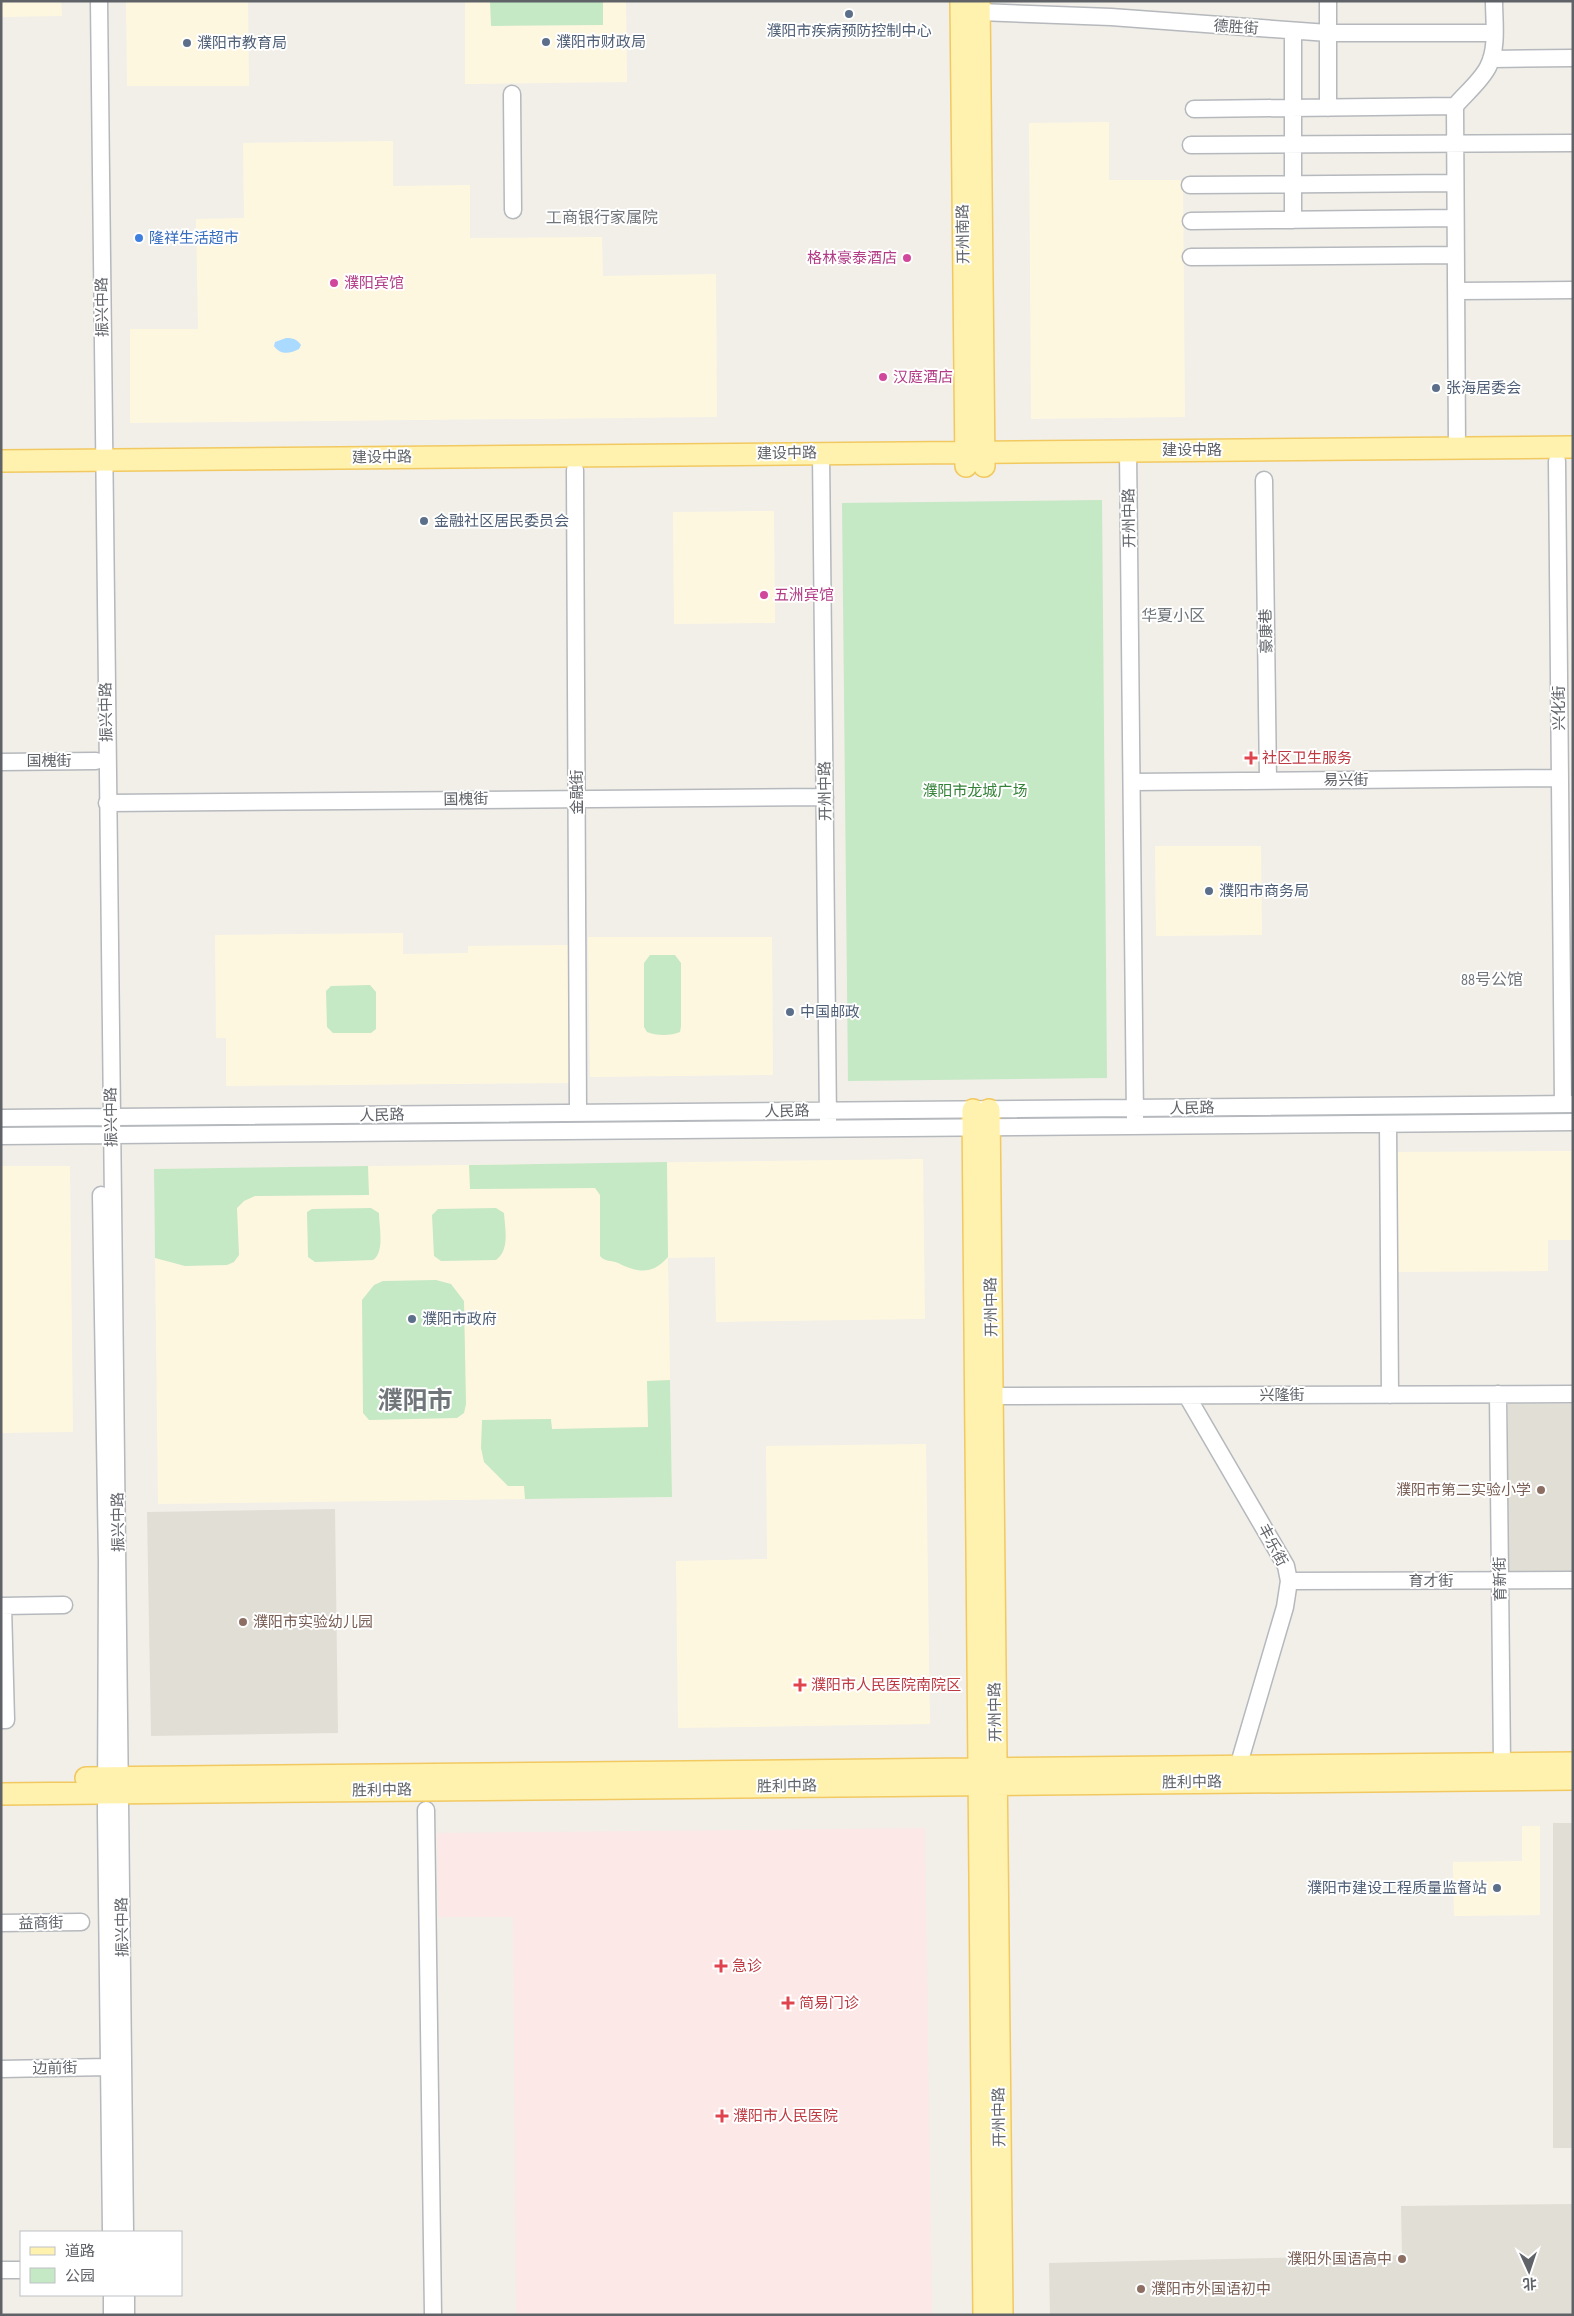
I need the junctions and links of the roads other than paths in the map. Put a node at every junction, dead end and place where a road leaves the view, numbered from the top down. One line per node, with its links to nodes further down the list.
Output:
1 (89, 1): 39 (street, 振兴中路)
2 (99, 1): 39 (street, 振兴中路)
3 (960, 1): 35 (main road, 开州南路)
4 (1328, 1): 9 (street)
5 (1494, 1): 8 (street)
6 (979, 7): 7 (street, 德胜街); 35 (main road, 开州南路)
7 (1293, 31): 9 (street, 德胜街); 14 (street)
8 (1494, 32): 9 (street, 德胜街); 11 (street)
9 (1328, 33): 15 (street)
10 (1573, 58): 11 (street)
11 (1491, 59): 13 (street)
12 (512, 94): 24 (street)
13 (1455, 106): 15 (street); 20 (street)
14 (1293, 108): 15 (street); 16 (street); 19 (street)
15 (1328, 108)
16 (1194, 109)
17 (1573, 143): 20 (street)
18 (1191, 145): 19 (street)
19 (1293, 145): 20 (street); 22 (street)
20 (1455, 145): 21 (street)
21 (1455, 183): 22 (street); 25 (street)
22 (1293, 184): 23 (street); 26 (street)
23 (1190, 185)
24 (513, 210)
25 (1455, 218): 26 (street); 28 (street)
26 (1293, 220): 27 (street)
27 (1192, 221)
28 (1456, 255): 29 (street); 31 (street)
29 (1191, 257)
30 (1573, 290): 31 (street)
31 (1456, 291): 33 (street)
32 (1573, 447): 33 (main road, 建设中路)
33 (1457, 448): 34 (main road, 建设中路)
34 (1128, 458): 35 (main road, 建设中路); 38 (main road, 建设中路); 47 (street, 开州中路)
35 (975, 459): 36 (main road, 建设中路)
36 (821, 460): 39 (main road, 建设中路); 40 (main road, 建设中路); 48 (street, 开州中路)
37 (1, 461): 39 (main road, 建设中路)
38 (1565, 461): 45 (street, 兴化街)
39 (98, 468): 40 (main road, 建设中路); 41 (main road, 建设中路); 43 (street, 振兴中路); 50 (street, 振兴中路)
40 (575, 470): 49 (street, 金融街)
41 (1, 476)
42 (1264, 480): 46 (street, 豪康巷)
43 (96, 761): 44 (street, 国槐街); 56 (street, 振兴中路)
44 (1, 762)
45 (1560, 778): 46 (street, 易兴街); 51 (street, 兴化街)
46 (1268, 781): 47 (street, 易兴街)
47 (1132, 782): 52 (street, 开州中路)
48 (825, 797): 49 (street, 国槐街); 53 (street, 开州中路)
49 (577, 798): 50 (street, 国槐街); 54 (street, 金融街)
50 (108, 803): 56 (street, 振兴中路)
51 (1568, 1104): 52 (street, 人民路)
52 (1135, 1108): 57 (street, 人民路); 60 (street, 开州中路)
53 (828, 1111): 54 (street, 人民路); 57 (street, 人民路); 61 (street, 开州中路)
54 (578, 1113): 56 (street, 人民路)
55 (1, 1118): 56 (street, 人民路)
56 (105, 1118): 62 (street, 振兴中路)
57 (981, 1119): 60 (street, 人民路); 61 (street, 人民路); 67 (main road, 开州中路); 78 (main road, 开州中路)
58 (1573, 1122): 59 (street, 人民路)
59 (1388, 1124): 60 (street, 人民路); 66 (street)
60 (1135, 1126)
61 (828, 1129): 62 (street, 人民路)
62 (105, 1135): 63 (street, 人民路); 81 (street, 振兴中路)
63 (1, 1136)
64 (1498, 1394): 65 (street, 兴隆街); 66 (street, 兴隆街); 69 (street, 育新街)
65 (1573, 1394)
66 (1390, 1395): 68 (street, 兴隆街)
67 (992, 1396): 68 (street, 兴隆街); 78 (main road, 开州中路)
68 (1187, 1396): 71 (street, 丰乐街)
69 (1500, 1580): 70 (street, 育才街); 71 (street, 育才街); 75 (street, 育新街)
70 (1573, 1580)
71 (1289, 1582): 77 (street, 丰乐街)
72 (64, 1605): 73 (street)
73 (2, 1606): 74 (street)
74 (1, 1720)
75 (1502, 1764): 76 (main road, 胜利中路); 77 (main road, 胜利中路)
76 (1573, 1764)
77 (1238, 1767): 78 (main road, 胜利中路)
78 (988, 1777): 80 (main road, 胜利中路); 81 (main road, 胜利中路); 97 (main road, 开州中路); 98 (main road, 开州中路)
79 (1, 1779): 81 (main road, 胜利中路)
80 (1573, 1779)
81 (114, 1785): 82 (main road, 胜利中路); 86 (street, 振兴中路); 89 (street, 振兴中路)
82 (1, 1794)
83 (426, 1810): 96 (street)
84 (81, 1922): 85 (street, 益商街)
85 (1, 1924)
86 (108, 2067): 87 (street, 边前街); 88 (street, 振兴中路)
87 (1, 2069)
88 (111, 2231)
89 (126, 2231)
90 (1, 2270): 91 (street)
91 (20, 2270)
92 (112, 2296): 94 (street)
93 (126, 2296): 95 (street)
94 (112, 2315)
95 (126, 2315)
96 (432, 2315)
97 (984, 2315)
98 (1002, 2315)

